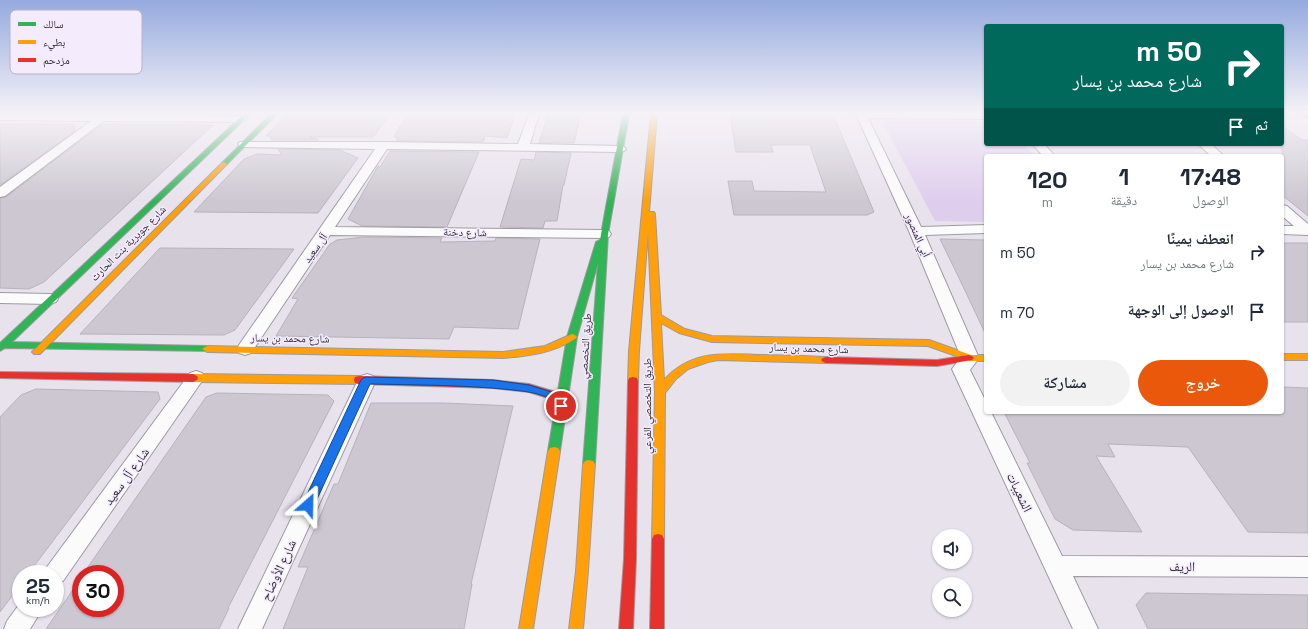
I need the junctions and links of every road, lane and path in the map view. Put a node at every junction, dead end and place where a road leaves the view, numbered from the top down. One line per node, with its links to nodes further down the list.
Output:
1 (66, 143): 16 (street)
2 (215, 143): 25 (street, شارع جويرية بنت الحارث)
3 (524, 143): 11 (street)
4 (621, 143): 12 (street, طريق التخصصي)
5 (651, 143): 15 (street)
6 (875, 143): 21 (street, أبي المنصور)
7 (244, 144): 8 (street); 28 (street, شارع جويرية بنت الحارث)
8 (384, 145): 11 (street); 20 (street, آل سعيد)
9 (1040, 146): 13 (street)
10 (1206, 146): 14 (street)
11 (523, 147): 12 (street)
12 (620, 149): 23 (street, طريق التخصصي)
13 (1047, 154)
14 (1216, 154)
15 (648, 184): 26 (street, طريق التخصصي الفرعي); 55 (street)
16 (3, 189)
17 (1284, 211): 22 (street)
18 (984, 230): 21 (street)
19 (1284, 230): 22 (street)
20 (326, 231): 23 (street, شارع دخنة); 31 (street, آل سعيد)
21 (916, 231): 35 (street, أبي المنصور)
22 (1308, 231)
23 (604, 234): 27 (street); 54 (street, طريق التخصصي)
24 (0, 298): 25 (street)
25 (50, 299): 29 (street, شارع جويرية بنت الحارث)
26 (656, 316): 35 (street, شارع محمد بن يسار); 45 (street, طريق التخصصي الفرعي)
27 (572, 337): 32 (street, شارع محمد بن يسار); 46 (street)
28 (44, 345): 29 (street, شارع محمد بن يسار); 30 (street, شارع محمد بن يسار); 38 (street, شارع جويرية بنت الحارث)
29 (2, 346)
30 (96, 346): 31 (street, شارع محمد بن يسار); 40 (street)
31 (245, 349): 32 (street, شارع محمد بن يسار)
32 (411, 353): 36 (street)
33 (1284, 357): 34 (street)
34 (1308, 357)
35 (978, 358): 45 (street, شارع محمد بن يسار); 48 (street, الشعيبات)
36 (482, 363)
37 (0, 375): 38 (street)
38 (14, 375): 40 (street); 44 (street, شارع جويرية بنت الحارث)
39 (476, 375): 43 (street)
40 (70, 376): 41 (street)
41 (196, 377): 42 (street); 47 (street, شارع آل سعيد)
42 (366, 380): 43 (street); 52 (street, شارع الأوضاح)
43 (400, 381): 46 (street)
44 (5, 385)
45 (660, 392): 56 (street, طريق التخصصي الفرعي)
46 (561, 406): 53 (street)
47 (61, 565)
48 (1056, 566): 49 (street, الريف); 57 (street, الشعيبات)
49 (1308, 567)
50 (25, 617): 51 (street)
51 (16, 629)
52 (250, 629)
53 (526, 629)
54 (576, 629)
55 (626, 629)
56 (657, 629)
57 (1086, 629)

